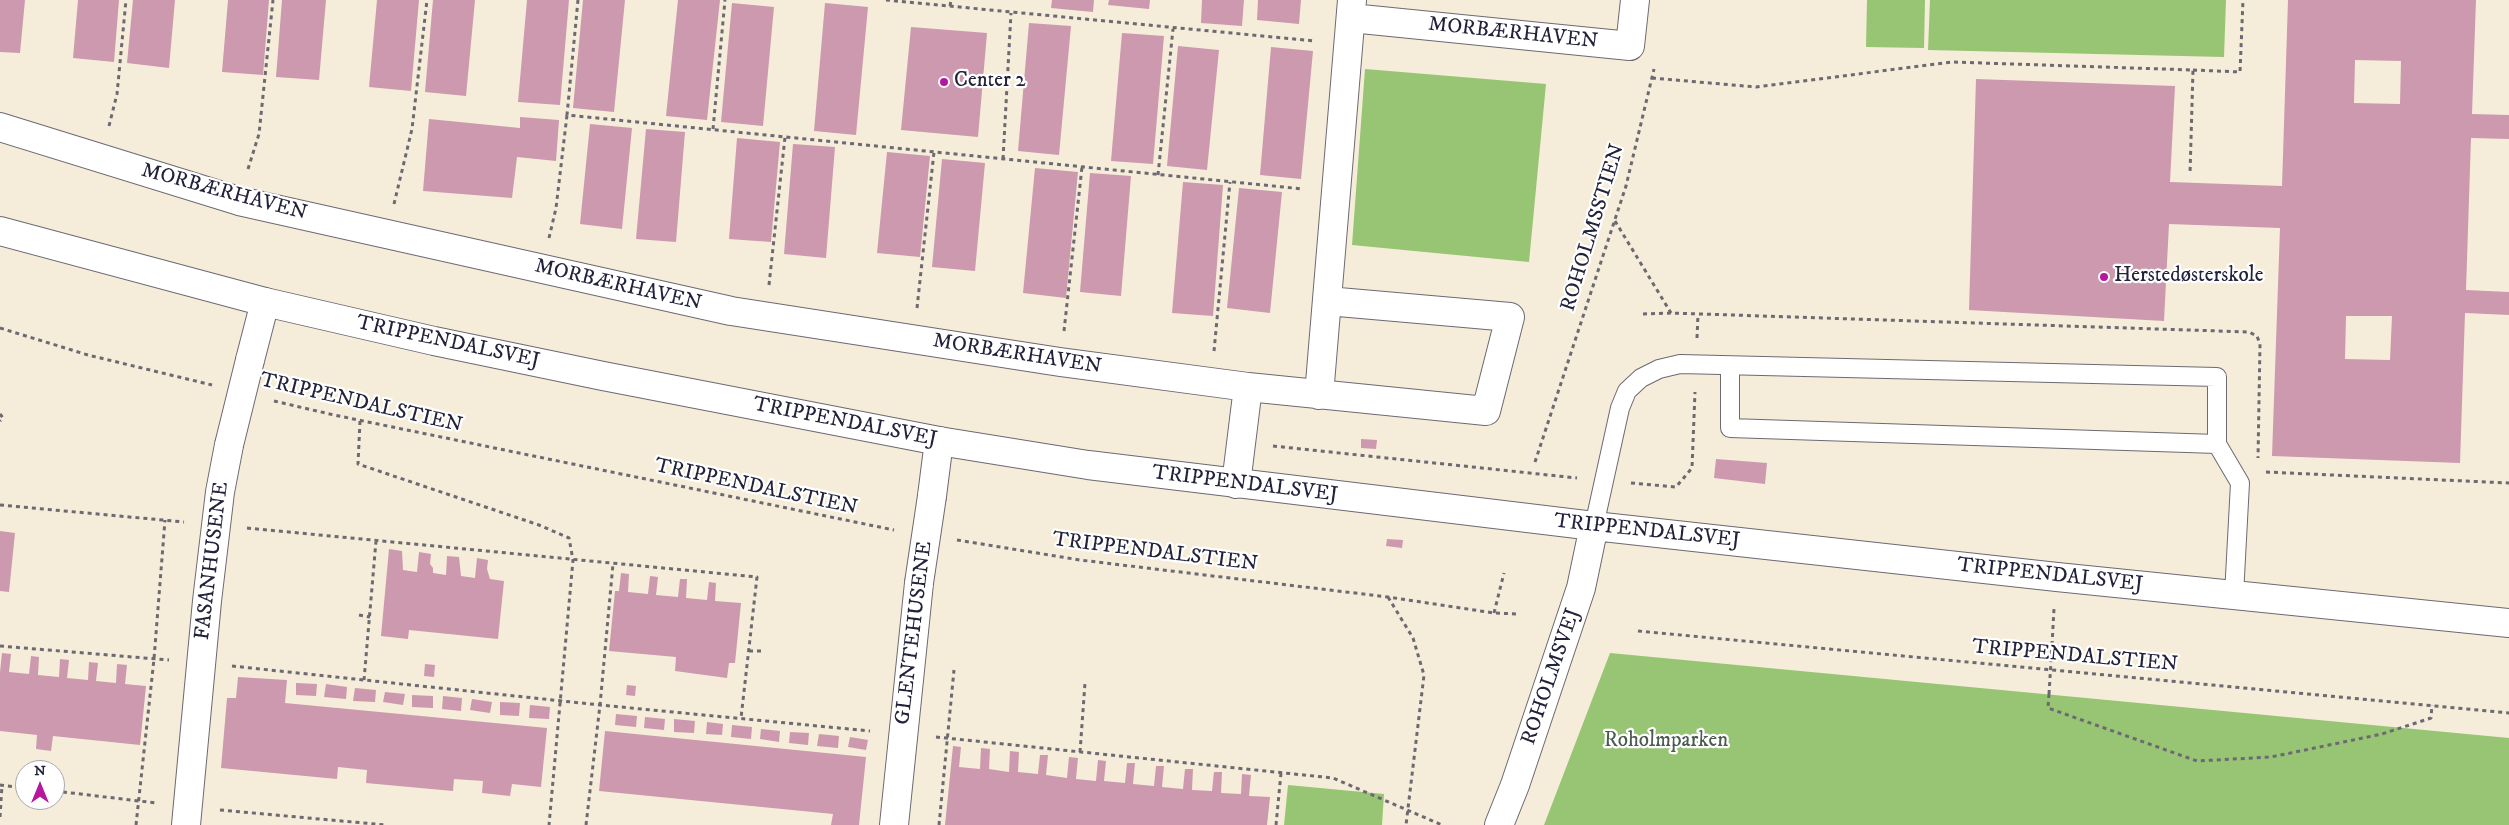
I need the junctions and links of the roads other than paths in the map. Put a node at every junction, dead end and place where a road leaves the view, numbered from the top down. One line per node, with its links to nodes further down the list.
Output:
1 (1635, 0): 2 (street, MORBÆRHAVEN)
2 (1350, 21): 5 (street)
3 (0, 127): 8 (street, MORBÆRHAVEN)
4 (0, 231): 6 (street, TRIPPENDALSVEJ)
5 (1327, 301): 9 (street); 9 (street, MORBÆRHAVEN)
6 (265, 302): 10 (street, TRIPPENDALSVEJ); 16 (street, FASANHUSENE, bridge)
7 (1730, 366): 11 (lane); 11 (lane); 13 (lane)
8 (1248, 387): 9 (street, MORBÆRHAVEN); 12 (street)
9 (1319, 395)
10 (939, 441): 12 (street, TRIPPENDALSVEJ); 17 (street, GLENTEHUSENE, bridge)
11 (2217, 444): 14 (lane)
12 (1236, 484): 13 (street, TRIPPENDALSVEJ)
13 (1594, 526): 14 (street, TRIPPENDALSVEJ); 18 (street, ROHOLMSVEJ)
14 (2234, 595): 15 (street, TRIPPENDALSVEJ)
15 (2509, 623)
16 (186, 825)
17 (894, 825)
18 (1499, 825)

